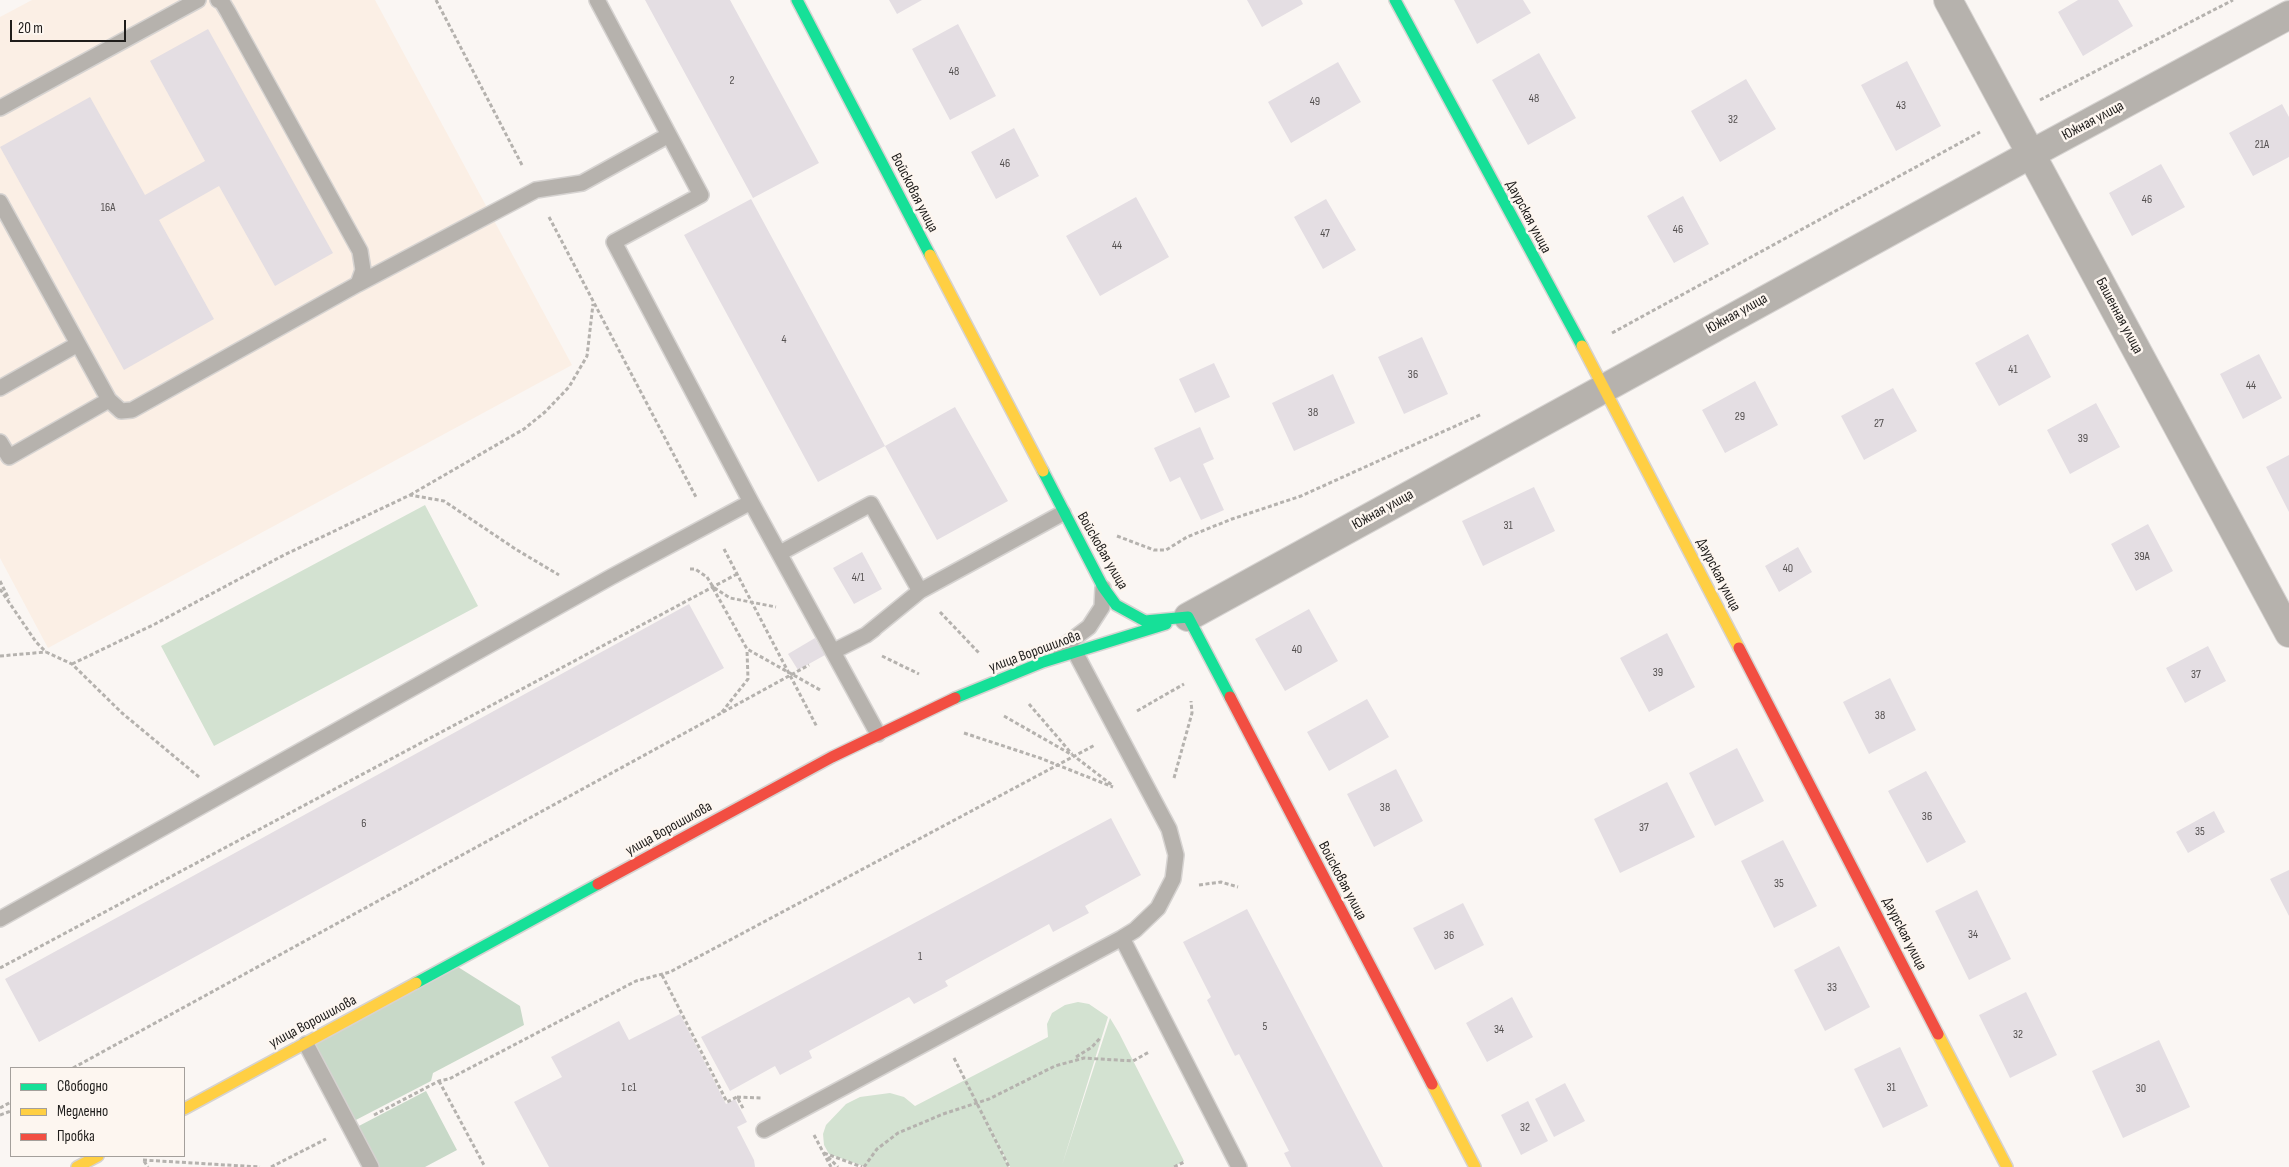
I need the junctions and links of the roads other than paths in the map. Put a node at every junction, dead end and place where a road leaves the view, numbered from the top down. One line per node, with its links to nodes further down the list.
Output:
1 (198, 0): 8 (lane)
2 (218, 0): 12 (lane)
3 (597, 0): 9 (lane)
4 (797, 0): 19 (street, Войсковая улица)
5 (1395, 0): 15 (street, Даурская улица)
6 (1948, 0): 10 (street, Башенная улица)
7 (2289, 15): 10 (street, Южная улица)
8 (0, 108)
9 (669, 135): 12 (lane); 18 (lane)
10 (2032, 154): 15 (street, Южная улица); 24 (street, Башенная улица)
11 (0, 202): 13 (lane)
12 (358, 284): 16 (lane)
13 (78, 344): 14 (lane); 16 (lane)
14 (0, 388)
15 (1604, 388): 23 (street, Южная улица); 39 (street, Даурская улица)
16 (109, 400): 17 (lane)
17 (0, 442)
18 (751, 502): 20 (lane); 29 (lane)
19 (1063, 513): 21 (street, Войсковая улица); 22 (lane)
20 (780, 553): 22 (lane); 25 (lane)
21 (1103, 588): 23 (street, Войсковая улица); 27 (lane)
22 (920, 592): 25 (lane)
23 (1188, 617): 26 (street, улица Ворошилова); 38 (street, Войсковая улица)
24 (2289, 633)
25 (834, 651): 28 (lane)
26 (1075, 652): 27 (street, улица Ворошилова); 30 (lane)
27 (1042, 662): 28 (street, улица Ворошилова)
28 (878, 734): 31 (street, улица Ворошилова)
29 (0, 919)
30 (1122, 938): 33 (lane); 37 (lane)
31 (306, 1044): 32 (street, улица Ворошилова); 36 (lane)
32 (185, 1108)
33 (764, 1130)
34 (96, 1157): 35 (street)
35 (77, 1167)
36 (371, 1167)
37 (1239, 1167)
38 (1475, 1167)
39 (2007, 1167)

